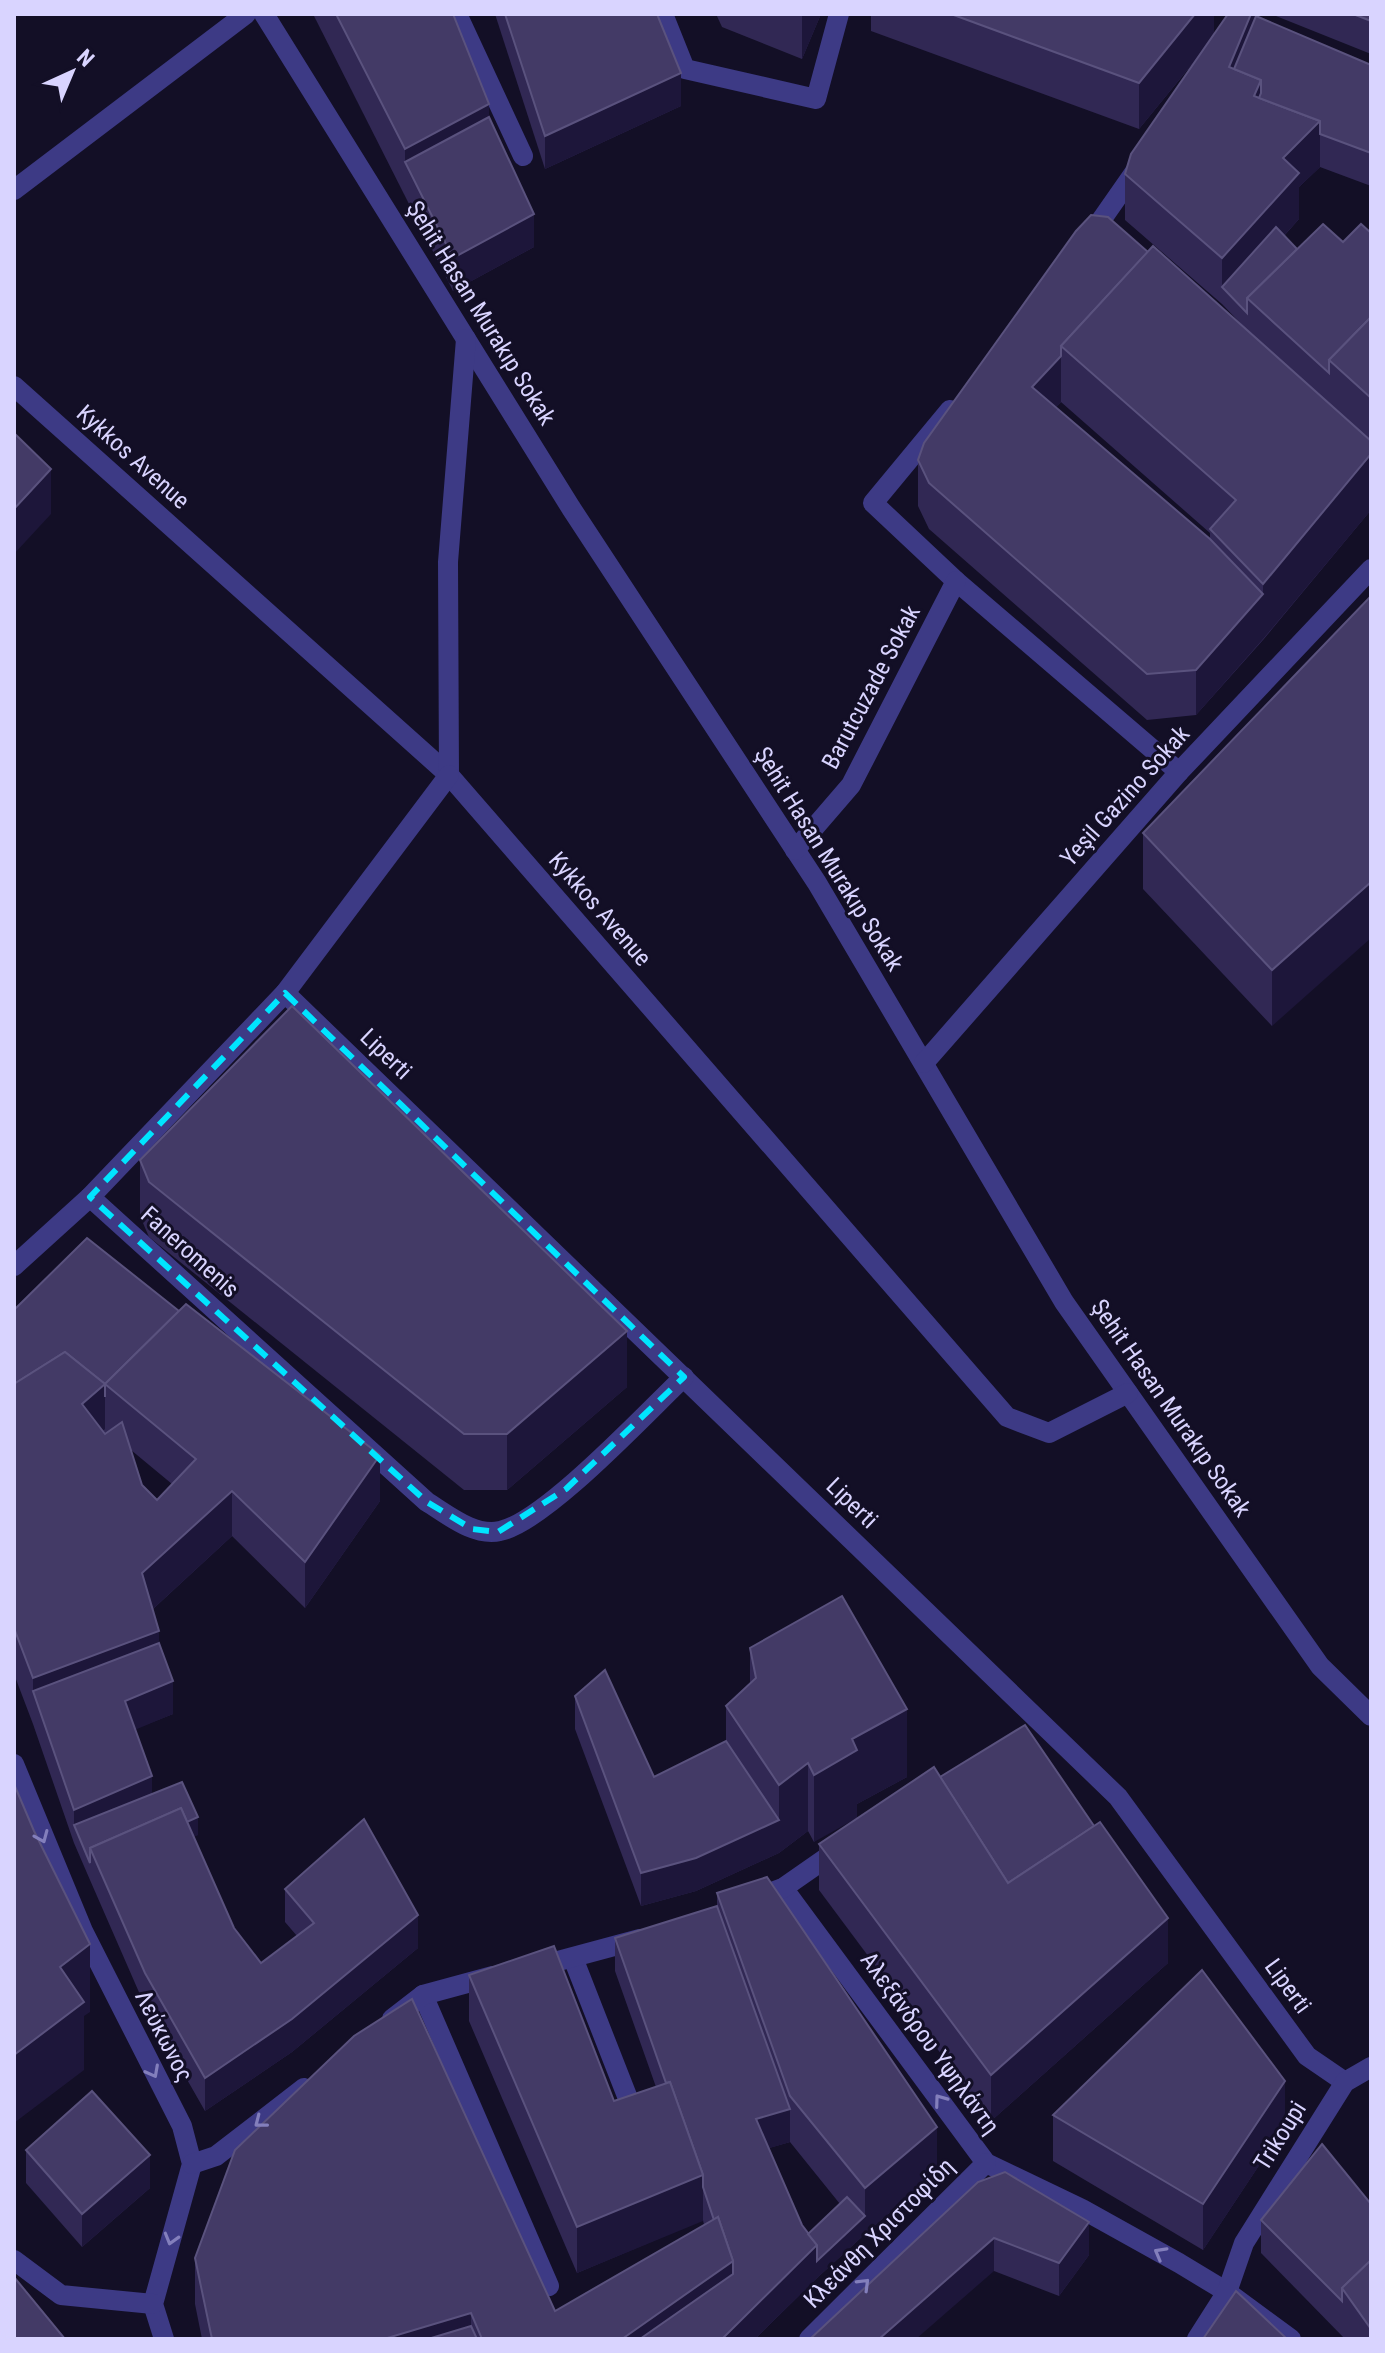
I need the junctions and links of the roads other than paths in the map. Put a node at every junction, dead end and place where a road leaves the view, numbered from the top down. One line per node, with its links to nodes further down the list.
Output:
1 (246, 14): 8 (street)
2 (264, 14): 10 (street, Şehit Hasan Murakıp Sokak)
3 (457, 14): 7 (street)
4 (663, 14): 5 (street)
5 (839, 14)
6 (1152, 147): 9 (street)
7 (523, 156)
8 (14, 190)
9 (1081, 249)
10 (466, 339): 16 (street); 17 (street, Şehit Hasan Murakıp Sokak)
11 (14, 386): 16 (street, Kykkos Avenue)
12 (963, 396): 14 (street)
13 (1371, 569): 15 (street, Yeşil Gazino Sokak)
14 (956, 581): 15 (street); 17 (street, Barutcuzade Sokak)
15 (1179, 772): 19 (street, Yeşil Gazino Sokak)
16 (449, 775): 18 (street); 23 (street, Kykkos Avenue)
17 (795, 850): 19 (street, Şehit Hasan Murakıp Sokak)
18 (285, 993): 20 (street); 22 (street, Liperti)
19 (924, 1063): 23 (street, Şehit Hasan Murakıp Sokak)
20 (90, 1197): 21 (street); 22 (street, Faneromenis)
21 (14, 1266)
22 (684, 1377): 35 (street, Liperti)
23 (1128, 1393): 24 (street, Şehit Hasan Murakıp Sokak)
24 (1371, 1716)
25 (14, 1764): 38 (street, Λεύκωνος, one-way to 38)
26 (857, 1836): 27 (street)
27 (783, 1888): 28 (street); 37 (street, Αλεξάνδρου Υψηλάντη, one-way to 27)
28 (740, 1904)
29 (653, 1935): 30 (street)
30 (573, 1958): 31 (street); 36 (street)
31 (423, 1995): 32 (street); 40 (street)
32 (376, 2031)
33 (1371, 2067): 35 (street, Trikoupi)
34 (314, 2079): 38 (street, one-way to 38)
35 (1345, 2082): 41 (street, Trikoupi)
36 (629, 2101)
37 (986, 2163): 41 (street, Αλεξάνδρου Υψηλάντη, one-way to 37); 44 (street, Κλεάνθη Χριστοφίδη, one-way to 37)
38 (192, 2164): 42 (street, one-way to 42)
39 (14, 2260): 42 (street)
40 (549, 2286)
41 (1227, 2292): 45 (street, Trikoupi); 46 (street, Αλεξάνδρου Υψηλάντη)
42 (153, 2304): 43 (street)
43 (164, 2339)
44 (809, 2339)
45 (1197, 2339)
46 (1291, 2339)

